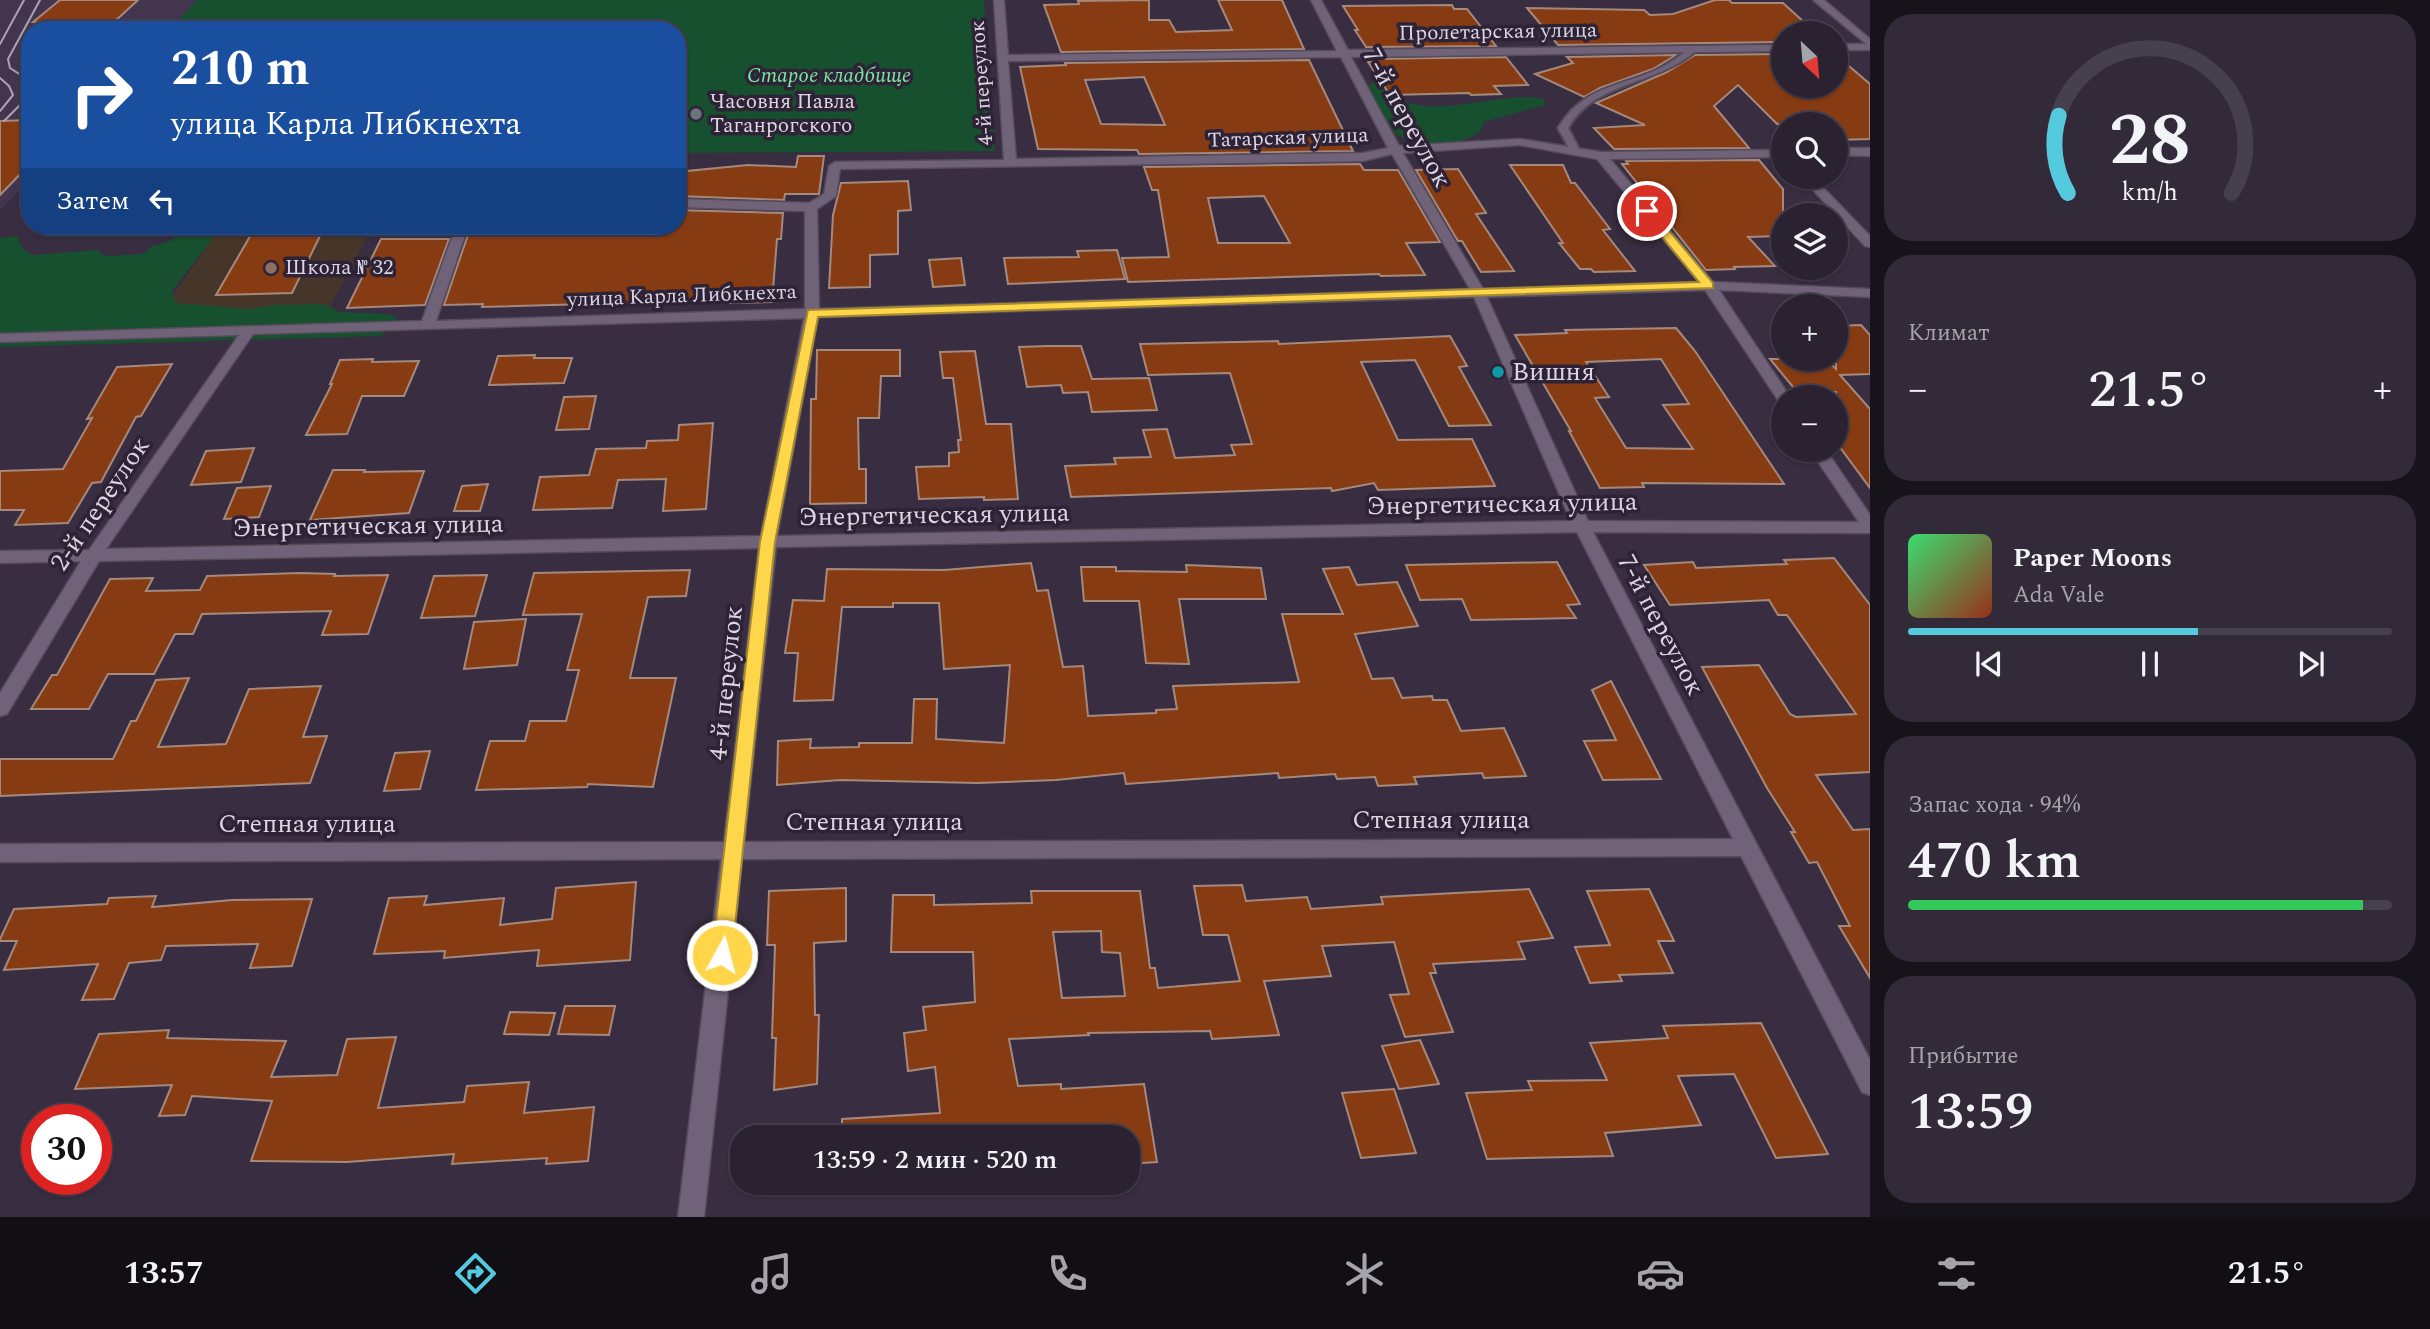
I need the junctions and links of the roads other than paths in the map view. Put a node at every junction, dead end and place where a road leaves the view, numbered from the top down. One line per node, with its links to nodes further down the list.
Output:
1 (999, 0): 9 (street, 4-й переулок)
2 (1316, 0): 8 (street, 7-й переулок)
3 (1818, 0): 4 (street)
4 (1870, 46): 5 (street)
5 (1848, 47)
6 (1771, 48): 7 (street, Пролетарская улица)
7 (1694, 49): 8 (street, Пролетарская улица); 11 (lane)
8 (1344, 53): 9 (street, Пролетарская улица); 10 (street, 7-й переулок)
9 (1003, 58): 16 (street, 4-й переулок)
10 (1395, 150): 11 (street, Татарская улица); 16 (street, Татарская улица); 23 (street, 7-й переулок)
11 (1576, 151): 15 (street, Татарская улица)
12 (1848, 152): 13 (street)
13 (1870, 152)
14 (1771, 153): 15 (street, Татарская улица)
15 (1601, 156): 22 (street)
16 (1010, 164): 19 (street, Татарская улица)
17 (1818, 189): 21 (street)
18 (686, 203): 19 (street)
19 (811, 207): 25 (street, 4-й переулок)
20 (460, 235): 26 (street)
21 (1870, 243)
22 (1709, 286): 23 (street, улица Карла Либкнехта); 24 (street, улица Карла Либкнехта); 29 (street)
23 (1479, 293): 25 (street, улица Карла Либкнехта); 31 (street, 7-й переулок)
24 (1870, 293)
25 (812, 313): 26 (street, улица Карла Либкнехта); 33 (street, 4-й переулок)
26 (428, 326): 27 (street, улица Карла Либкнехта)
27 (249, 330): 28 (street, улица Карла Либкнехта); 34 (street, 2-й переулок)
28 (0, 338)
29 (1775, 385)
30 (1826, 462): 32 (street)
31 (1582, 526): 32 (street, Энергетическая улица); 33 (street, Энергетическая улица); 37 (street, 7-й переулок)
32 (1870, 528)
33 (768, 542): 34 (street, Энергетическая улица); 38 (street, 4-й переулок)
34 (93, 556): 35 (street, Энергетическая улица); 36 (street, 2-й переулок)
35 (0, 557)
36 (0, 709)
37 (1749, 847): 38 (street, Степная улица); 40 (street, 7-й переулок)
38 (734, 850): 39 (street, Степная улица); 41 (street, 4-й переулок)
39 (0, 853)
40 (1870, 1084)
41 (691, 1217)

